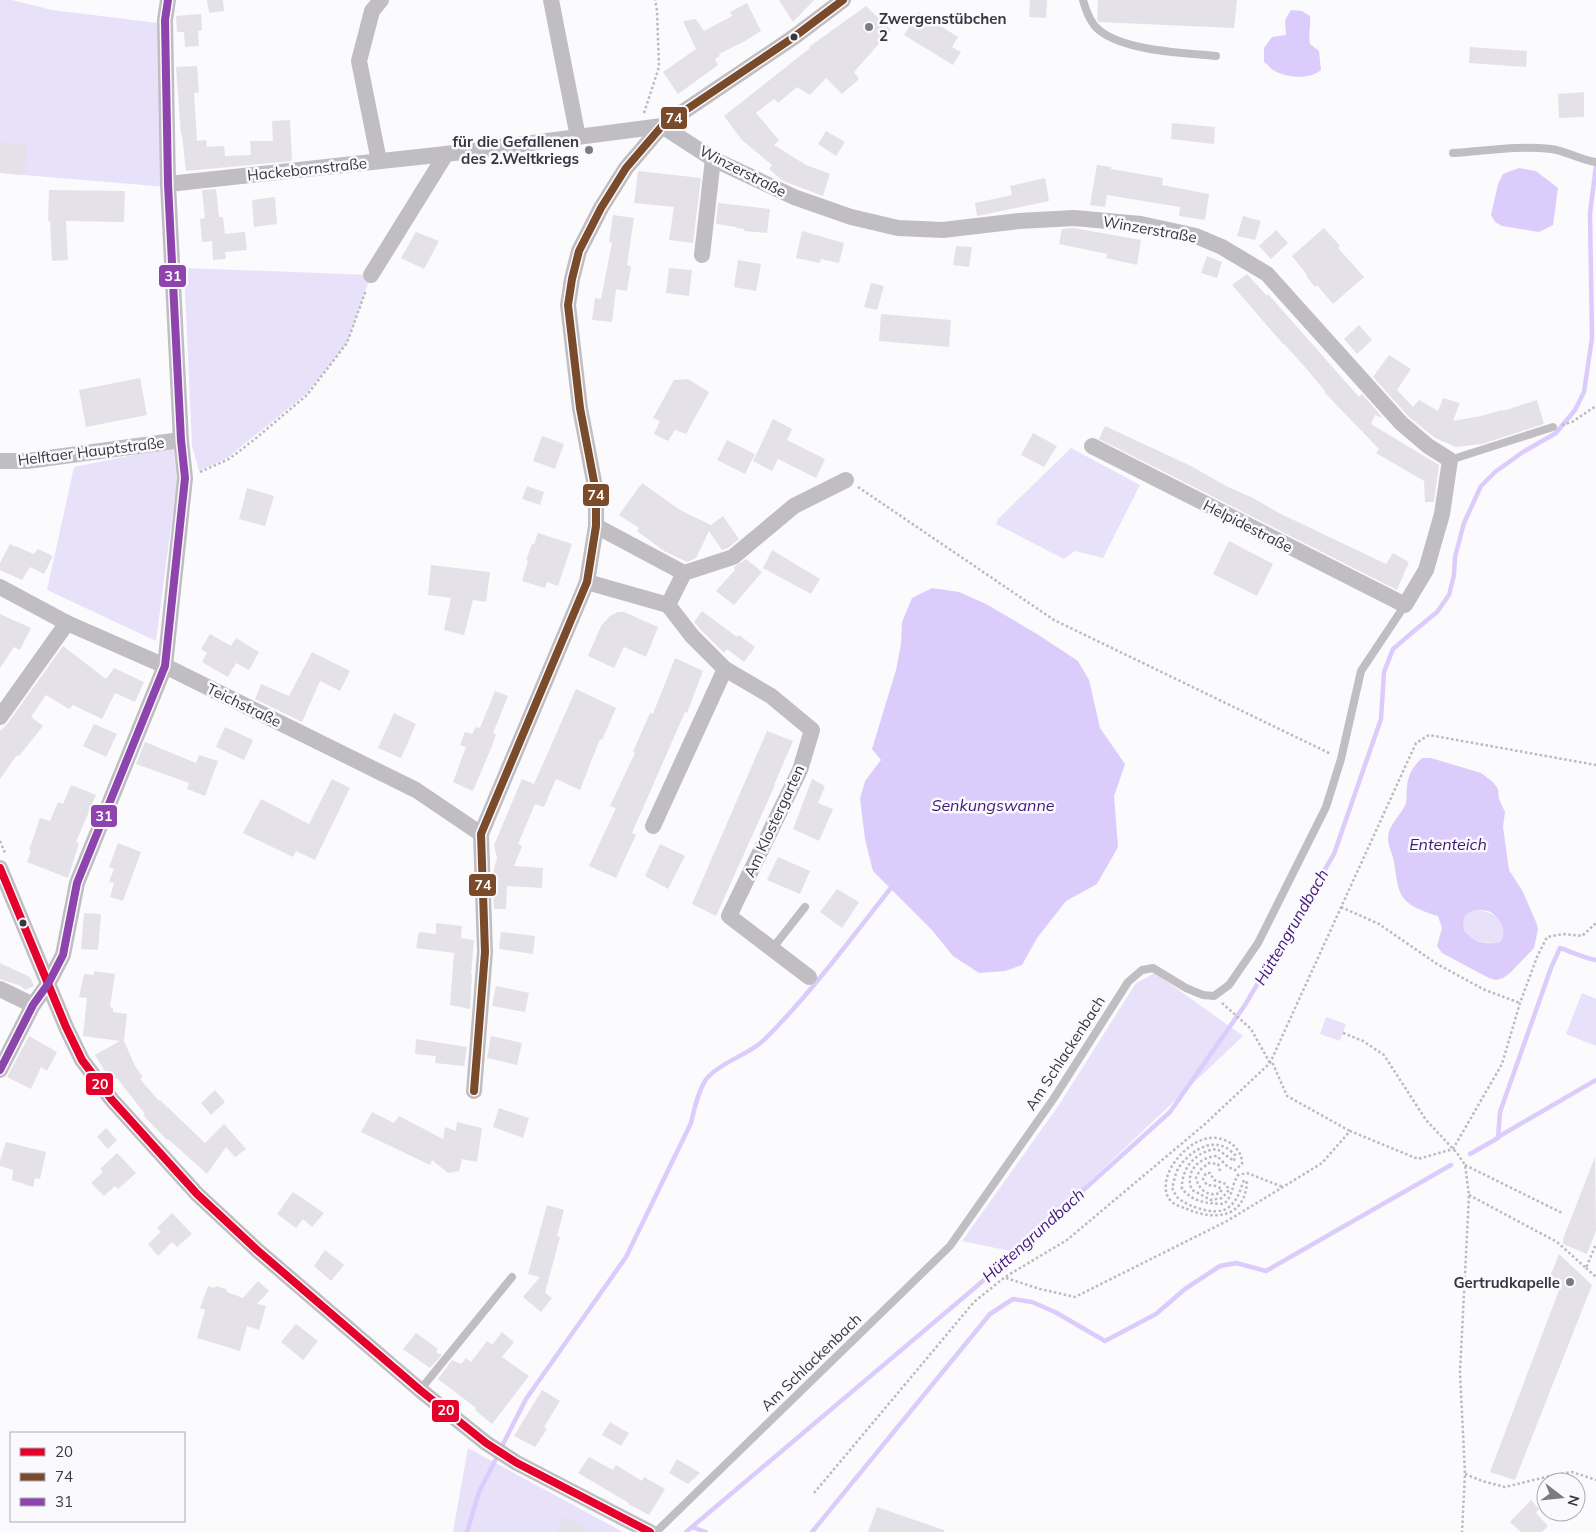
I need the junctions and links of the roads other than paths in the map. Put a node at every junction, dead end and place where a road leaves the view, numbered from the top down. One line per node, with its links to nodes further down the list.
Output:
1 (168, 0): 14 (street)
2 (380, 0): 12 (street)
3 (550, 0): 8 (street)
4 (843, 0): 7 (street)
5 (1083, 0): 6 (lane)
6 (1216, 56)
7 (662, 126): 8 (street); 11 (street, Winzerstraße); 23 (street)
8 (578, 137): 10 (street)
9 (1453, 153): 13 (lane)
10 (446, 154): 12 (street, Hackebornstraße); 16 (street)
11 (713, 159): 15 (street); 20 (street, Winzerstraße)
12 (379, 161): 14 (street, Hackebornstraße)
13 (1596, 162)
14 (168, 184): 18 (street)
15 (702, 255)
16 (371, 275)
17 (1553, 427): 20 (lane)
18 (181, 440): 21 (street, Helftaer Hauptstraße); 30 (street)
19 (1092, 446): 27 (street, Helpidestraße)
20 (1450, 460): 27 (street)
21 (0, 461)
22 (846, 480): 24 (street)
23 (596, 526): 24 (street); 25 (street)
24 (684, 573): 28 (street)
25 (587, 582): 28 (street); 34 (street)
26 (0, 587): 29 (street, Teichstraße)
27 (1405, 605): 47 (lane, Am Schlackenbach)
28 (668, 606): 31 (street, Am Klostergarten)
29 (68, 623): 30 (street, Teichstraße); 32 (street)
30 (165, 666): 34 (street, Teichstraße); 39 (street)
31 (726, 669): 33 (street); 37 (street, Am Klostergarten)
32 (0, 717)
33 (653, 826)
34 (481, 834): 43 (street)
35 (4, 863): 39 (street)
36 (805, 907): 37 (lane)
37 (772, 949): 38 (street, Am Klostergarten)
38 (809, 977)
39 (48, 984): 41 (street); 45 (street)
40 (0, 989): 41 (street)
41 (33, 1005): 42 (street)
42 (0, 1070)
43 (474, 1091)
44 (512, 1276): 45 (lane)
45 (420, 1390): 46 (street)
46 (650, 1532)
47 (656, 1532)

